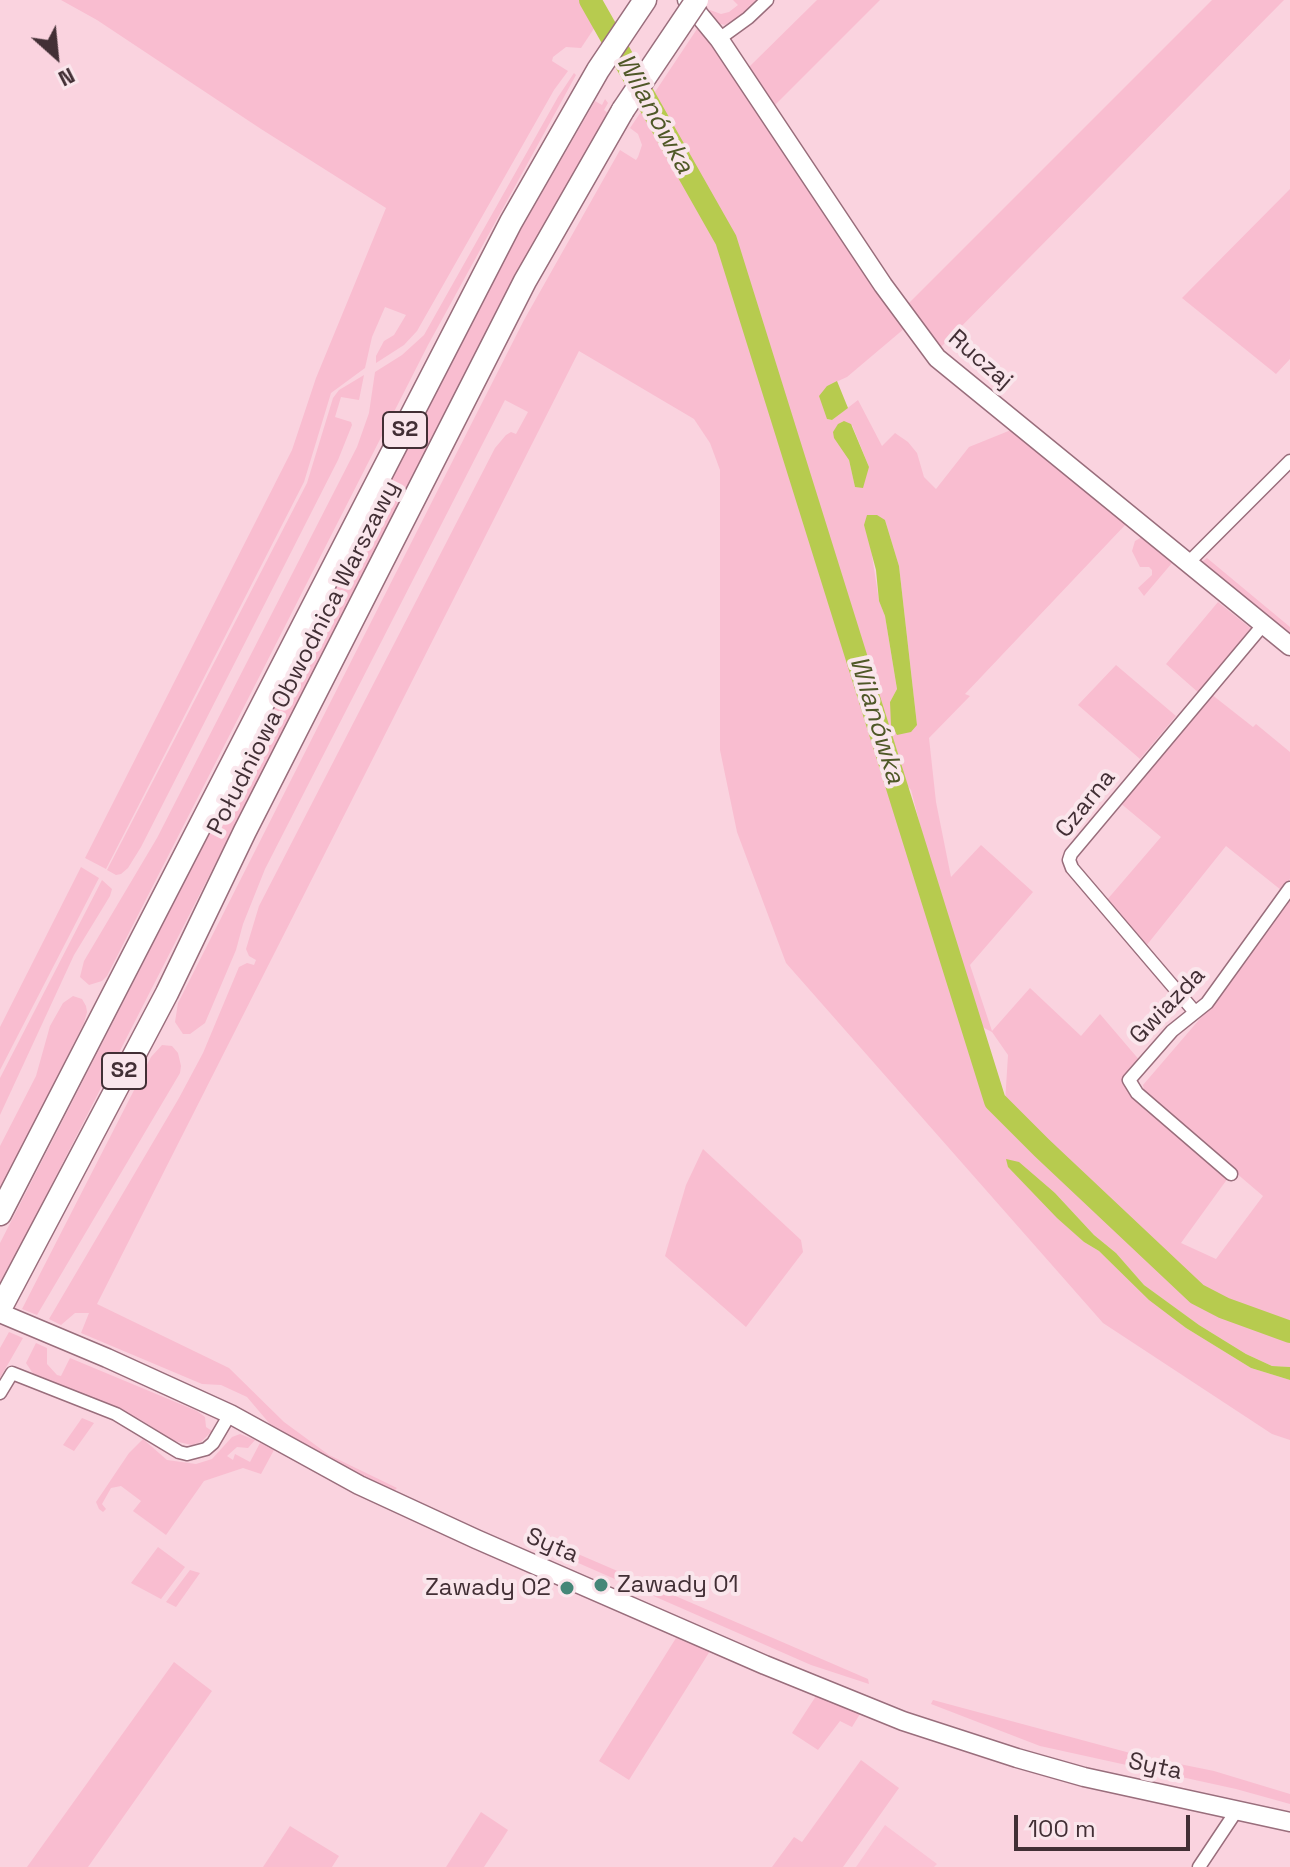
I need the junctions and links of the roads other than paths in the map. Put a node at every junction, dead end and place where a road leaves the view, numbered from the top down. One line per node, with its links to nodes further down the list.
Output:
1 (645, 0): 13 (highway, Południowa Obwodnica Warszawy / S2)
2 (687, 0): 5 (street, Ruczaj)
3 (697, 0): 14 (highway, Południowa Obwodnica Warszawy / S2, bridge)
4 (767, 0): 5 (street)
5 (719, 39): 7 (street, Ruczaj)
6 (1290, 461): 7 (street)
7 (1188, 563): 8 (street, Ruczaj)
8 (1263, 625): 9 (street, Ruczaj); 11 (street, Czarna)
9 (1290, 646)
10 (1290, 888): 11 (street, Gwiazda)
11 (1194, 1011): 12 (street, Gwiazda)
12 (1231, 1174)
13 (0, 1214)
14 (0, 1311): 16 (street, Syta)
15 (0, 1393): 16 (street)
16 (230, 1414): 17 (street, Syta)
17 (1237, 1810): 18 (street, Syta); 19 (street)
18 (1290, 1822)
19 (1199, 1867)

